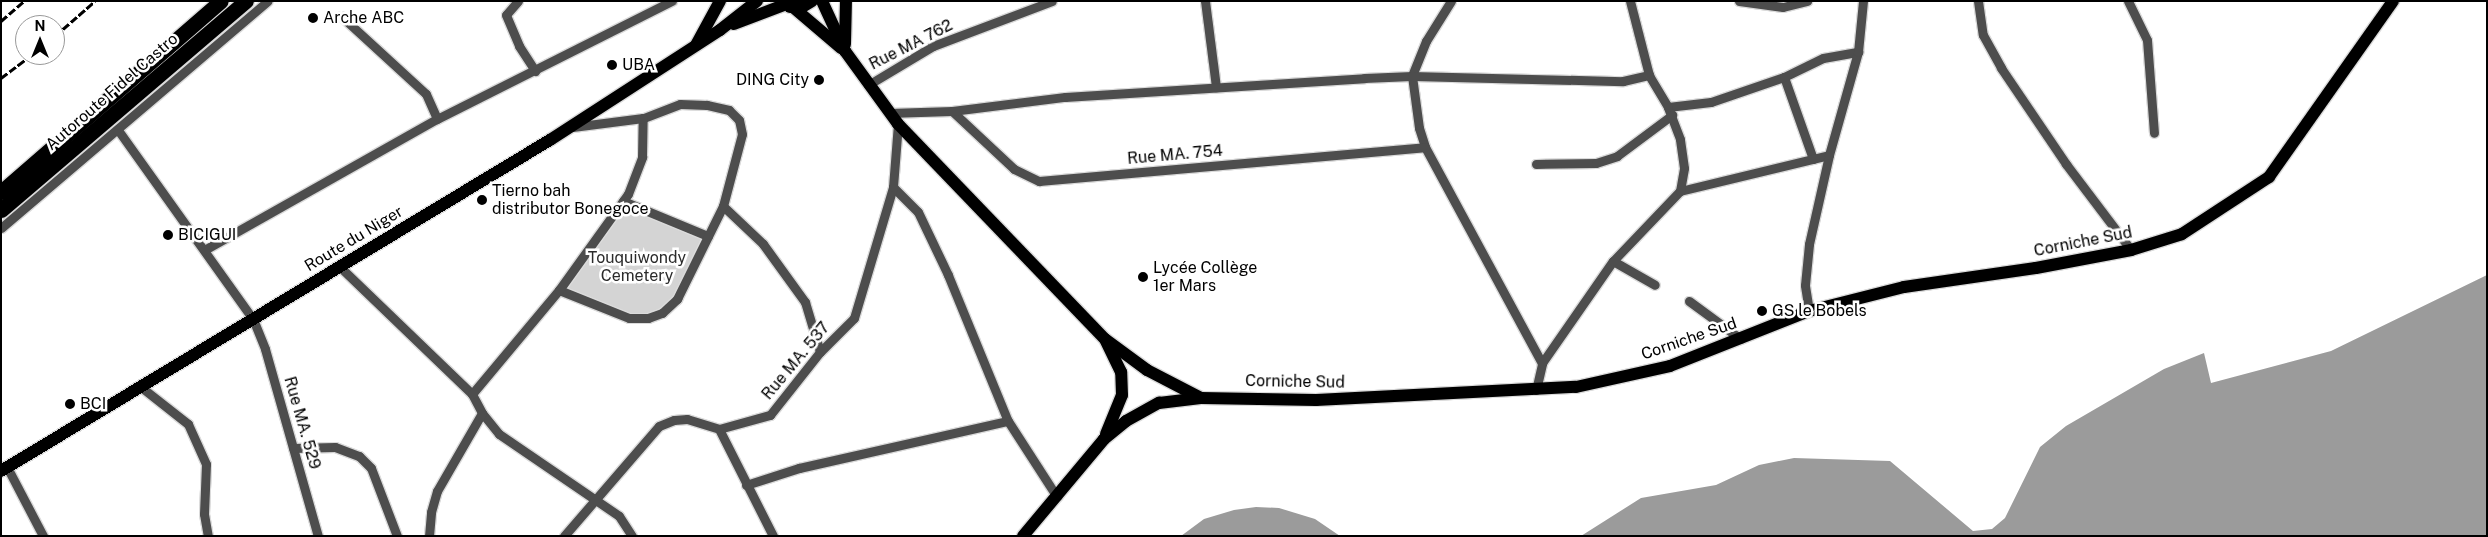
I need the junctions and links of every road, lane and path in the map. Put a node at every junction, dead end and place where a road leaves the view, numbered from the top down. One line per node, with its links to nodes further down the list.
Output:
1 (221, 1): 48 (highway, Autoroute Fidel Castro)
2 (246, 1): 51 (highway, Autoroute Fidel Castro)
3 (268, 1): 40 (street)
4 (518, 1): 27 (street)
5 (672, 1): 27 (street)
6 (720, 1): 24 (main road)
7 (757, 1): 23 (main road, Route du Niger)
8 (812, 1): 21 (main road, Route du Niger)
9 (822, 1): 25 (main road)
10 (846, 1): 25 (main road)
11 (1052, 1): 31 (street, Rue MA 762)
12 (1205, 1): 32 (street)
13 (1451, 1): 29 (street)
14 (1630, 1): 28 (street)
15 (1739, 1): 16 (street)
16 (1807, 1)
17 (1863, 1): 26 (street)
18 (1978, 1): 55 (street)
19 (2128, 1): 41 (street)
20 (2393, 1): 55 (main road, Corniche Sud)
21 (786, 5): 23 (main road, Route du Niger); 25 (main road)
22 (341, 16): 37 (street)
23 (720, 30): 24 (main road, Route du Niger)
24 (696, 45): 39 (main road, Route du Niger)
25 (845, 51): 31 (main road)
26 (1858, 52): 30 (street); 43 (street)
27 (535, 71): 37 (street)
28 (1649, 75): 29 (street); 34 (street)
29 (1412, 76): 32 (street); 42 (street)
30 (1784, 77): 34 (street); 44 (street)
31 (868, 84): 35 (main road)
32 (1216, 87): 33 (street)
33 (952, 111): 35 (street); 42 (street, Rue MA. 754)
34 (1670, 111): 45 (street); 47 (street)
35 (889, 113): 38 (main road)
36 (643, 118): 39 (street); 49 (street); 50 (street)
37 (436, 119): 54 (street)
38 (898, 124): 46 (street, Rue MA. 537); 63 (main road)
39 (570, 128): 57 (main road, Route du Niger)
40 (118, 130): 52 (street); 54 (street, Rue MA. 529)
41 (2154, 133)
42 (1425, 148): 66 (street)
43 (1829, 156): 44 (street); 61 (street)
44 (1813, 159): 47 (street)
45 (1536, 164)
46 (893, 187): 65 (street, Rue MA. 537); 72 (street)
47 (1680, 191): 56 (street)
48 (1, 192)
49 (623, 201): 53 (street); 59 (street)
50 (723, 206): 53 (street); 65 (street)
51 (1, 210)
52 (1, 228)
53 (708, 236): 59 (street)
54 (206, 249): 62 (street, Rue MA. 529)
55 (2131, 250): 61 (main road, Corniche Sud)
56 (1613, 261): 58 (street); 66 (street)
57 (339, 266): 62 (main road, Route du Niger); 69 (street)
58 (1655, 286)
59 (559, 290): 69 (street)
60 (1689, 300): 64 (street)
61 (1809, 311): 64 (main road, Corniche Sud)
62 (253, 319): 67 (main road, Route du Niger); 75 (street, Rue MA. 529)
63 (1105, 339): 70 (main road); 74 (main road)
64 (1741, 339): 68 (main road, Corniche Sud)
65 (820, 352): 73 (street, Rue MA. 537)
66 (1542, 364): 68 (street)
67 (141, 387): 76 (main road, Route du Niger); 81 (street)
68 (1536, 390): 70 (main road, Corniche Sud)
69 (472, 394): 71 (street)
70 (1201, 398): 74 (main road, Corniche Sud)
71 (482, 413): 79 (street); 84 (street)
72 (1008, 421): 77 (street); 78 (street)
73 (719, 429): 77 (street); 79 (street)
74 (1104, 439): 78 (main road, Corniche Sud)
75 (293, 448): 82 (street, Rue MA. 529); 83 (street)
76 (4, 469): 80 (street)
77 (746, 485): 87 (street)
78 (1056, 497): 88 (main road, Corniche Sud)
79 (597, 500): 85 (street); 86 (street)
80 (42, 536)
81 (208, 536)
82 (318, 536)
83 (397, 536)
84 (429, 536)
85 (564, 536)
86 (632, 536)
87 (773, 536)
88 (1022, 536)

